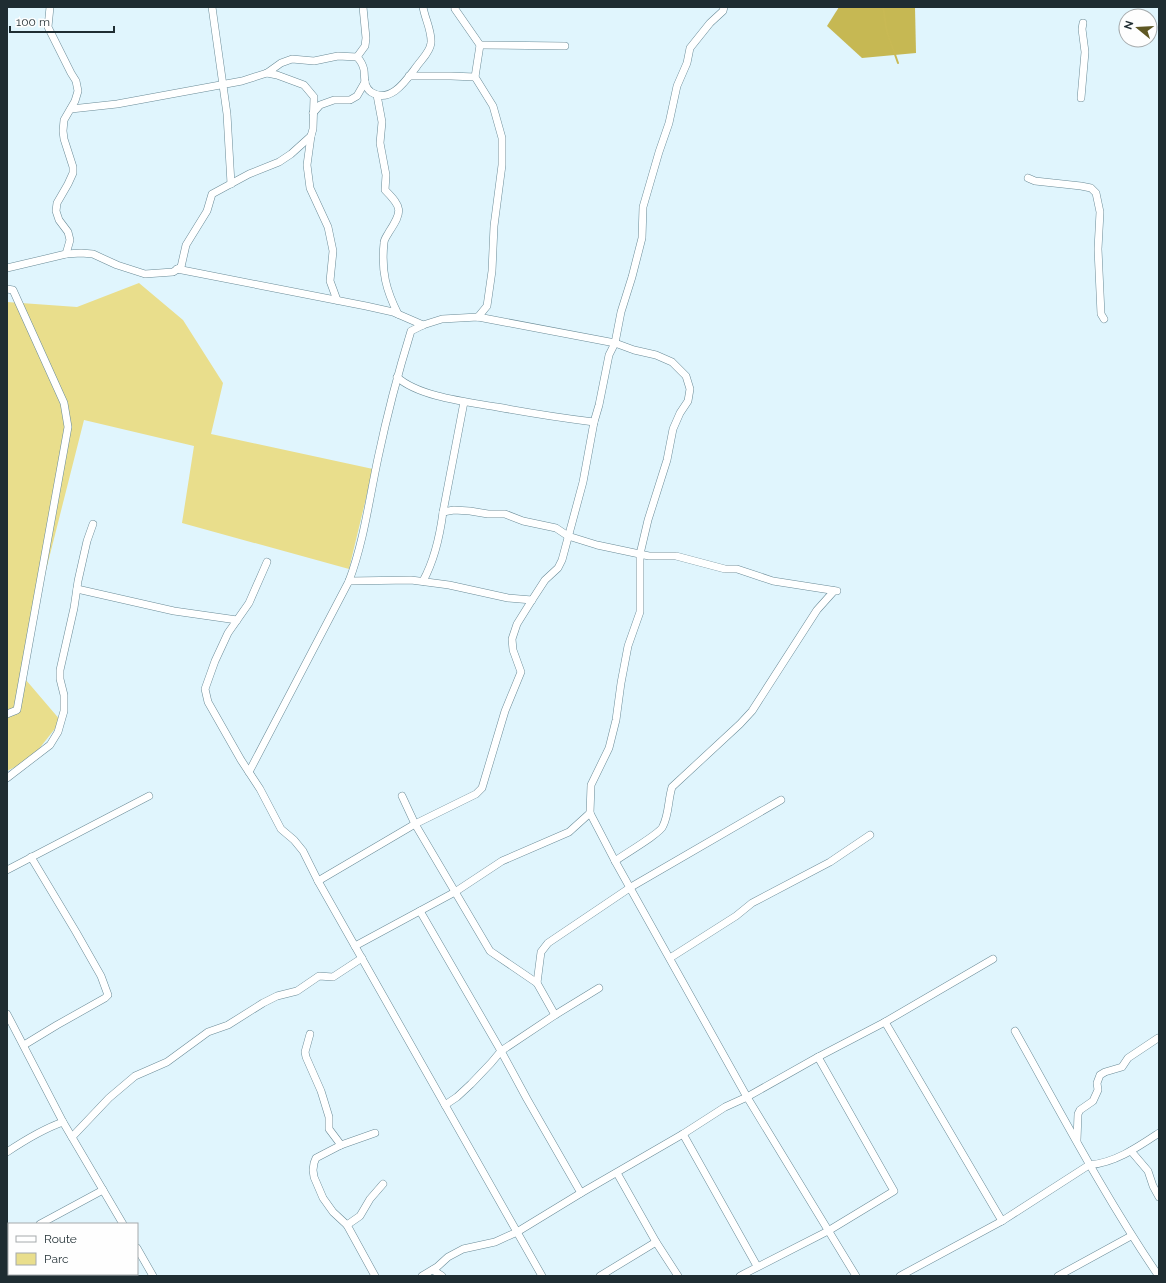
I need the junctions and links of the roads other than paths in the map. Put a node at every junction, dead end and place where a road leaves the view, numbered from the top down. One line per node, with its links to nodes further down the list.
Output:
1 (50, 7): 18 (street)
2 (212, 7): 15 (street)
3 (363, 7): 10 (street)
4 (423, 7): 12 (street)
5 (724, 7): 32 (street)
6 (455, 9): 8 (street)
7 (1083, 23): 17 (street)
8 (480, 45): 9 (street); 13 (street)
9 (566, 46)
10 (357, 57): 11 (street); 14 (street)
11 (267, 73): 15 (street); 19 (street)
12 (409, 76): 13 (street); 16 (street)
13 (475, 77): 29 (street)
14 (365, 82): 16 (street); 19 (street)
15 (223, 84): 18 (street); 22 (street)
16 (377, 95): 28 (street)
17 (1081, 98)
18 (71, 109): 23 (street)
19 (314, 113): 20 (street)
20 (310, 136): 22 (street); 27 (street)
21 (1028, 178): 30 (street)
22 (231, 184): 25 (street)
23 (66, 254): 24 (street); 25 (street)
24 (7, 268)
25 (177, 269): 27 (street)
26 (7, 289): 46 (street)
27 (337, 300): 28 (street)
28 (398, 314): 31 (street)
29 (478, 317): 31 (street); 32 (street)
30 (1104, 319)
31 (422, 325): 33 (street)
32 (615, 343): 35 (street); 39 (street)
33 (396, 377): 34 (street); 41 (street)
34 (464, 402): 35 (street); 36 (street)
35 (594, 422): 38 (street)
36 (443, 512): 38 (street); 42 (street)
37 (93, 524): 43 (street)
38 (568, 536): 39 (street); 44 (street)
39 (640, 554): 52 (street); 56 (street)
40 (266, 562): 45 (street)
41 (349, 581): 42 (street); 47 (street)
42 (422, 581): 44 (street)
43 (77, 589): 45 (street); 48 (street)
44 (532, 600): 53 (street)
45 (237, 620): 47 (street)
46 (7, 714)
47 (249, 772): 58 (street)
48 (7, 778)
49 (149, 796): 55 (street)
50 (402, 796): 53 (street)
51 (781, 800): 59 (street)
52 (590, 814): 56 (street); 60 (street)
53 (415, 824): 58 (street); 60 (street)
54 (870, 835): 64 (street)
55 (30, 857): 57 (street); 74 (street)
56 (615, 861): 59 (street)
57 (7, 870)
58 (318, 881): 62 (street)
59 (631, 887): 64 (street); 66 (street)
60 (455, 892): 61 (street); 66 (street)
61 (420, 911): 62 (street); 75 (street)
62 (355, 946): 63 (street)
63 (362, 958): 78 (street); 83 (street)
64 (670, 958): 77 (street)
65 (992, 959): 70 (street)
66 (537, 983): 69 (street)
67 (599, 988): 69 (street)
68 (7, 1014): 74 (street)
69 (555, 1015): 75 (street)
70 (885, 1022): 76 (street); 94 (street)
71 (1015, 1031): 84 (street)
72 (310, 1034): 85 (street)
73 (1158, 1038): 84 (street)
74 (24, 1045): 79 (street)
75 (501, 1051): 78 (street); 92 (street)
76 (818, 1057): 77 (street); 98 (street)
77 (747, 1097): 82 (street); 98 (street)
78 (445, 1105): 99 (street)
79 (63, 1122): 83 (street); 87 (street)
80 (375, 1133): 85 (street)
81 (1159, 1133): 86 (street)
82 (683, 1134): 89 (street); 103 (street)
83 (72, 1137): 91 (street)
84 (1077, 1140): 88 (street)
85 (341, 1145): 97 (street)
86 (1132, 1151): 88 (street); 93 (street)
87 (7, 1152)
88 (1089, 1165): 94 (street); 100 (street)
89 (616, 1173): 92 (street); 101 (street)
90 (383, 1184): 97 (street)
91 (103, 1190): 95 (street); 96 (street)
92 (581, 1193): 99 (street)
93 (1159, 1197)
94 (1002, 1221): 115 (street)
95 (42, 1223)
96 (122, 1223)
97 (347, 1225): 107 (street)
98 (828, 1231): 103 (street); 114 (street)
99 (517, 1232): 104 (street); 110 (street)
100 (1131, 1236): 105 (street); 116 (street)
101 (656, 1242): 111 (street); 112 (street)
102 (138, 1250): 106 (street)
103 (757, 1266): 113 (street)
104 (433, 1270): 108 (street); 109 (street)
105 (1158, 1275)
106 (153, 1276)
107 (375, 1276)
108 (422, 1276)
109 (442, 1276)
110 (542, 1276)
111 (600, 1276)
112 (678, 1276)
113 (740, 1276)
114 (856, 1276)
115 (900, 1276)
116 (1058, 1276)

